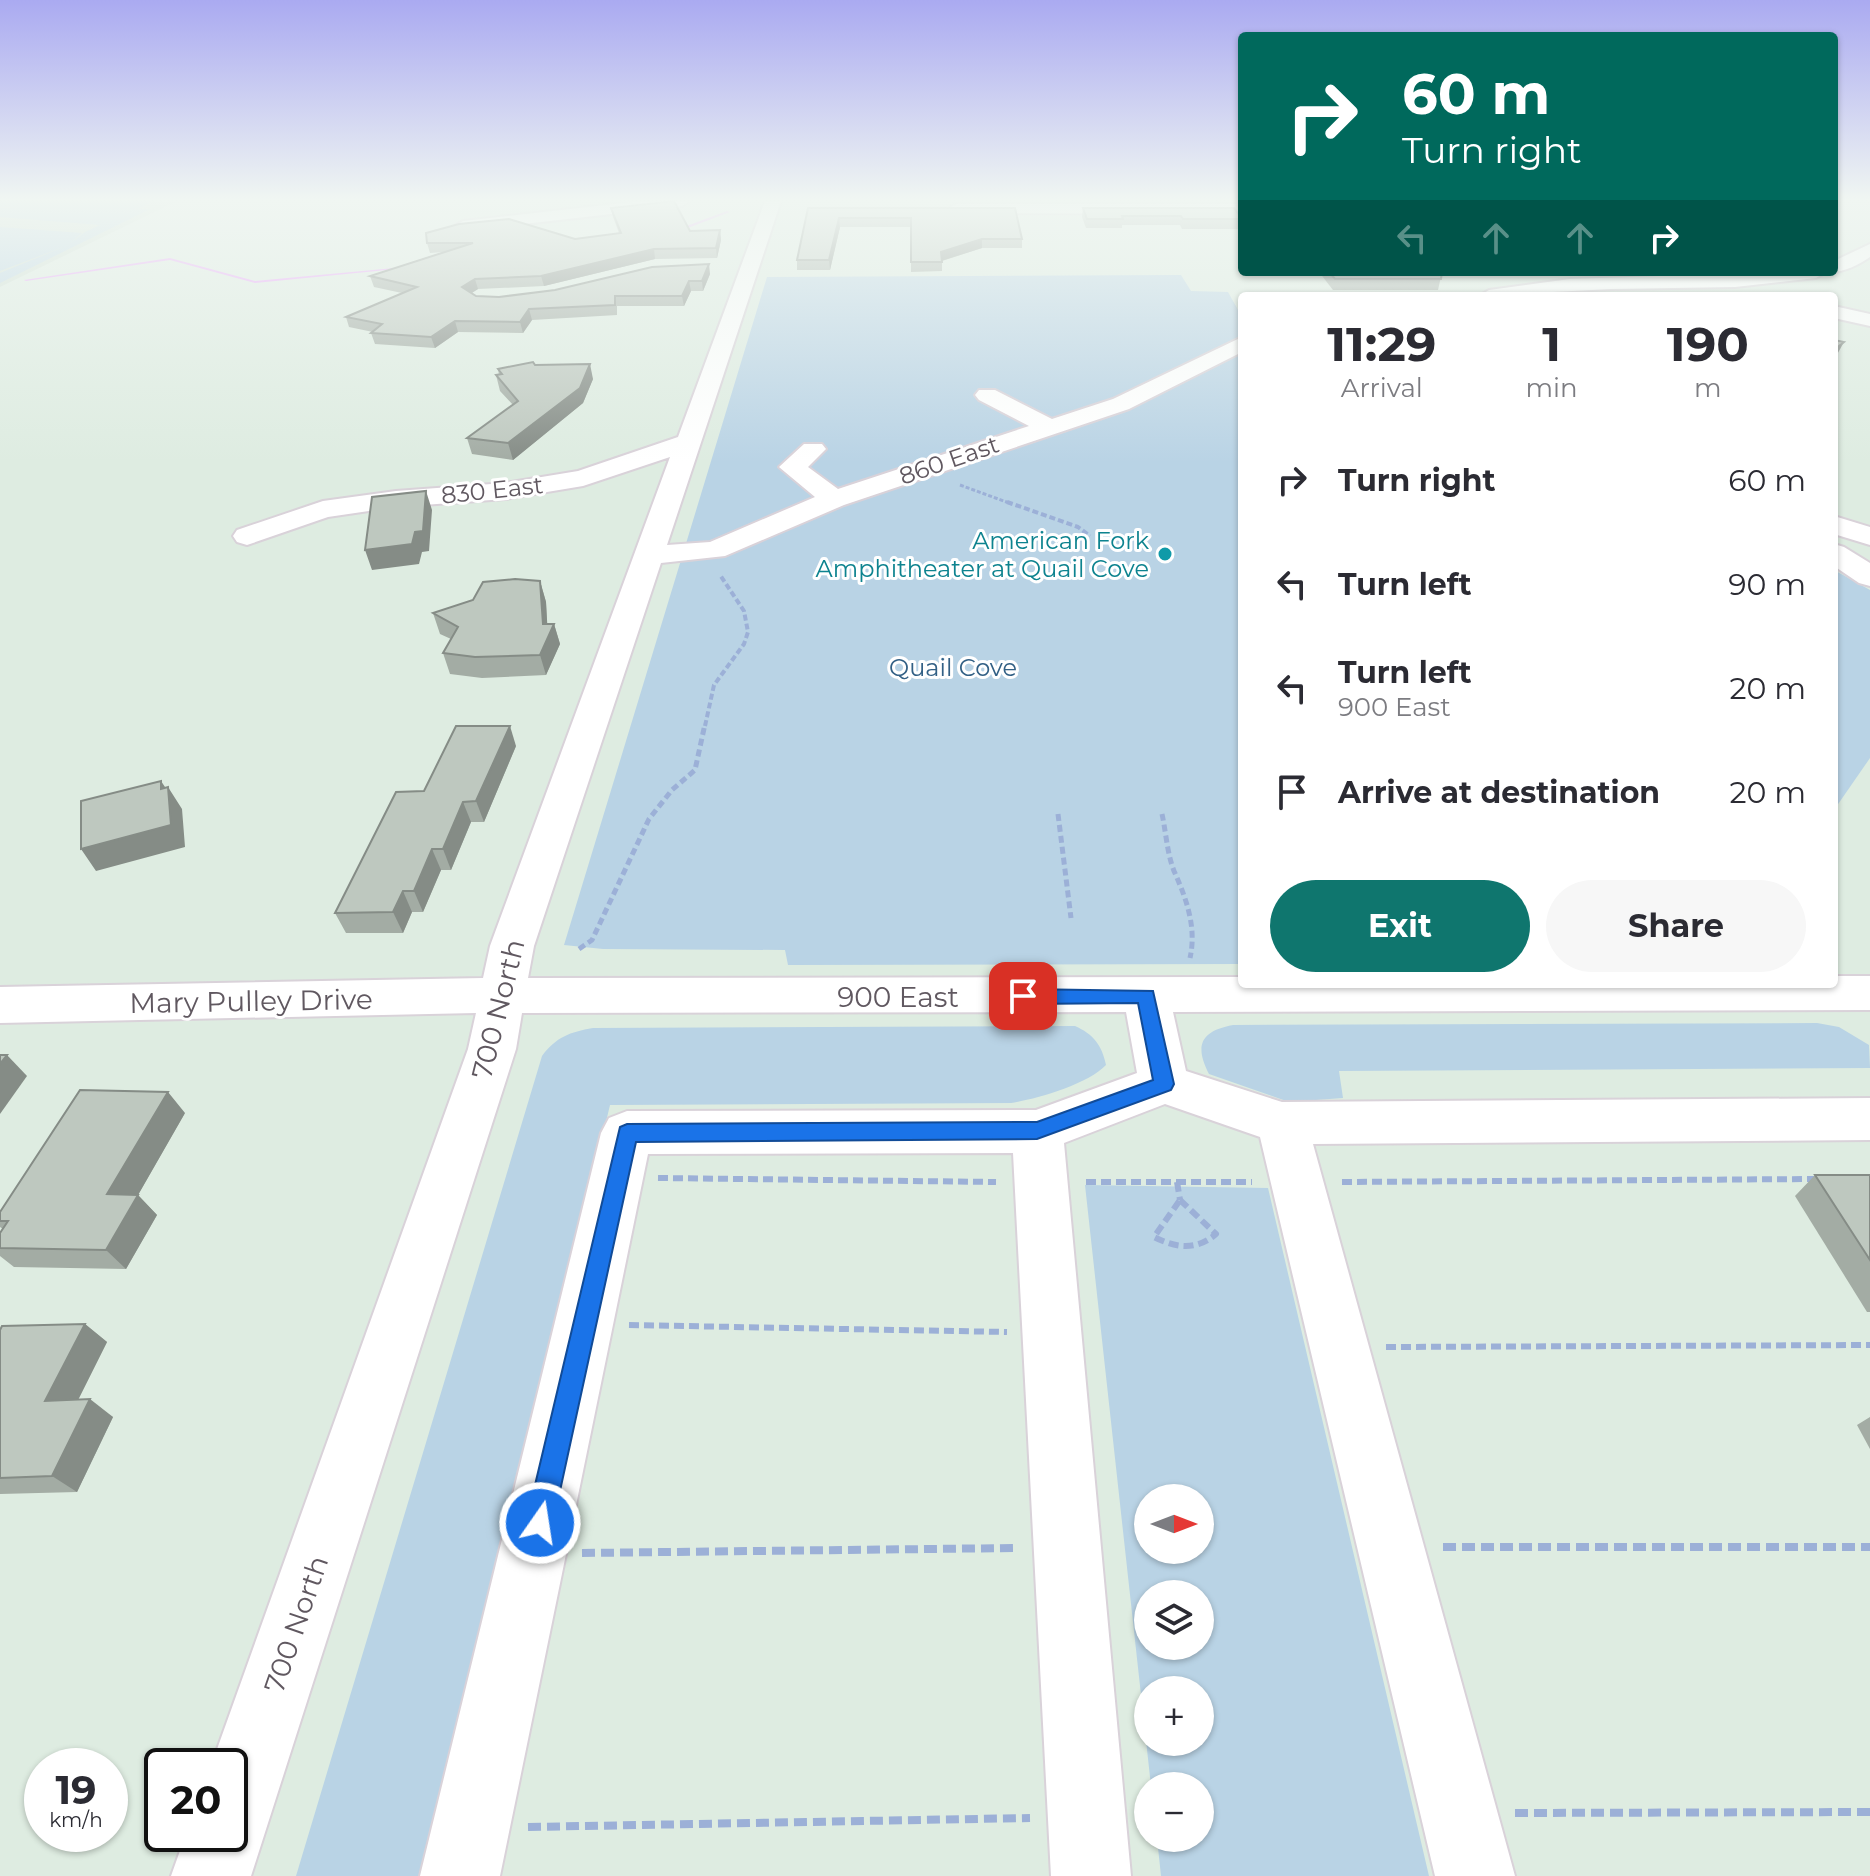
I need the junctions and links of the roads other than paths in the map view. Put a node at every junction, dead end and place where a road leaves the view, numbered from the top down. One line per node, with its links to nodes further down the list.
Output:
1 (732, 289): 9 (street, 700 North)
2 (1534, 289): 3 (street)
3 (1513, 292)
4 (1838, 313): 5 (street)
5 (1870, 320)
6 (1238, 346): 8 (street, 860 East)
7 (987, 395): 8 (street)
8 (1050, 427): 11 (street, 860 East)
9 (689, 442): 13 (street, 830 East); 15 (street, 700 North)
10 (813, 449): 11 (street)
11 (834, 499): 15 (street, 860 East)
12 (1838, 526): 14 (street)
13 (247, 536)
14 (1870, 536)
15 (651, 555): 19 (street, 700 North)
16 (1838, 557): 17 (street)
17 (1870, 577)
18 (1146, 996): 19 (street, 900 East); 20 (street, 900 East); 22 (street)
19 (502, 997): 21 (street, Mary Pulley Drive); 26 (street, 700 North)
20 (1862, 1003)
21 (0, 1005)
22 (1164, 1084): 24 (street); 25 (street)
23 (1870, 1119): 24 (street)
24 (1282, 1123): 31 (street)
25 (1039, 1156): 27 (street); 29 (street)
26 (248, 1766)
27 (1089, 1847)
28 (219, 1852): 30 (street)
29 (466, 1852)
30 (211, 1876)
31 (1475, 1876)

